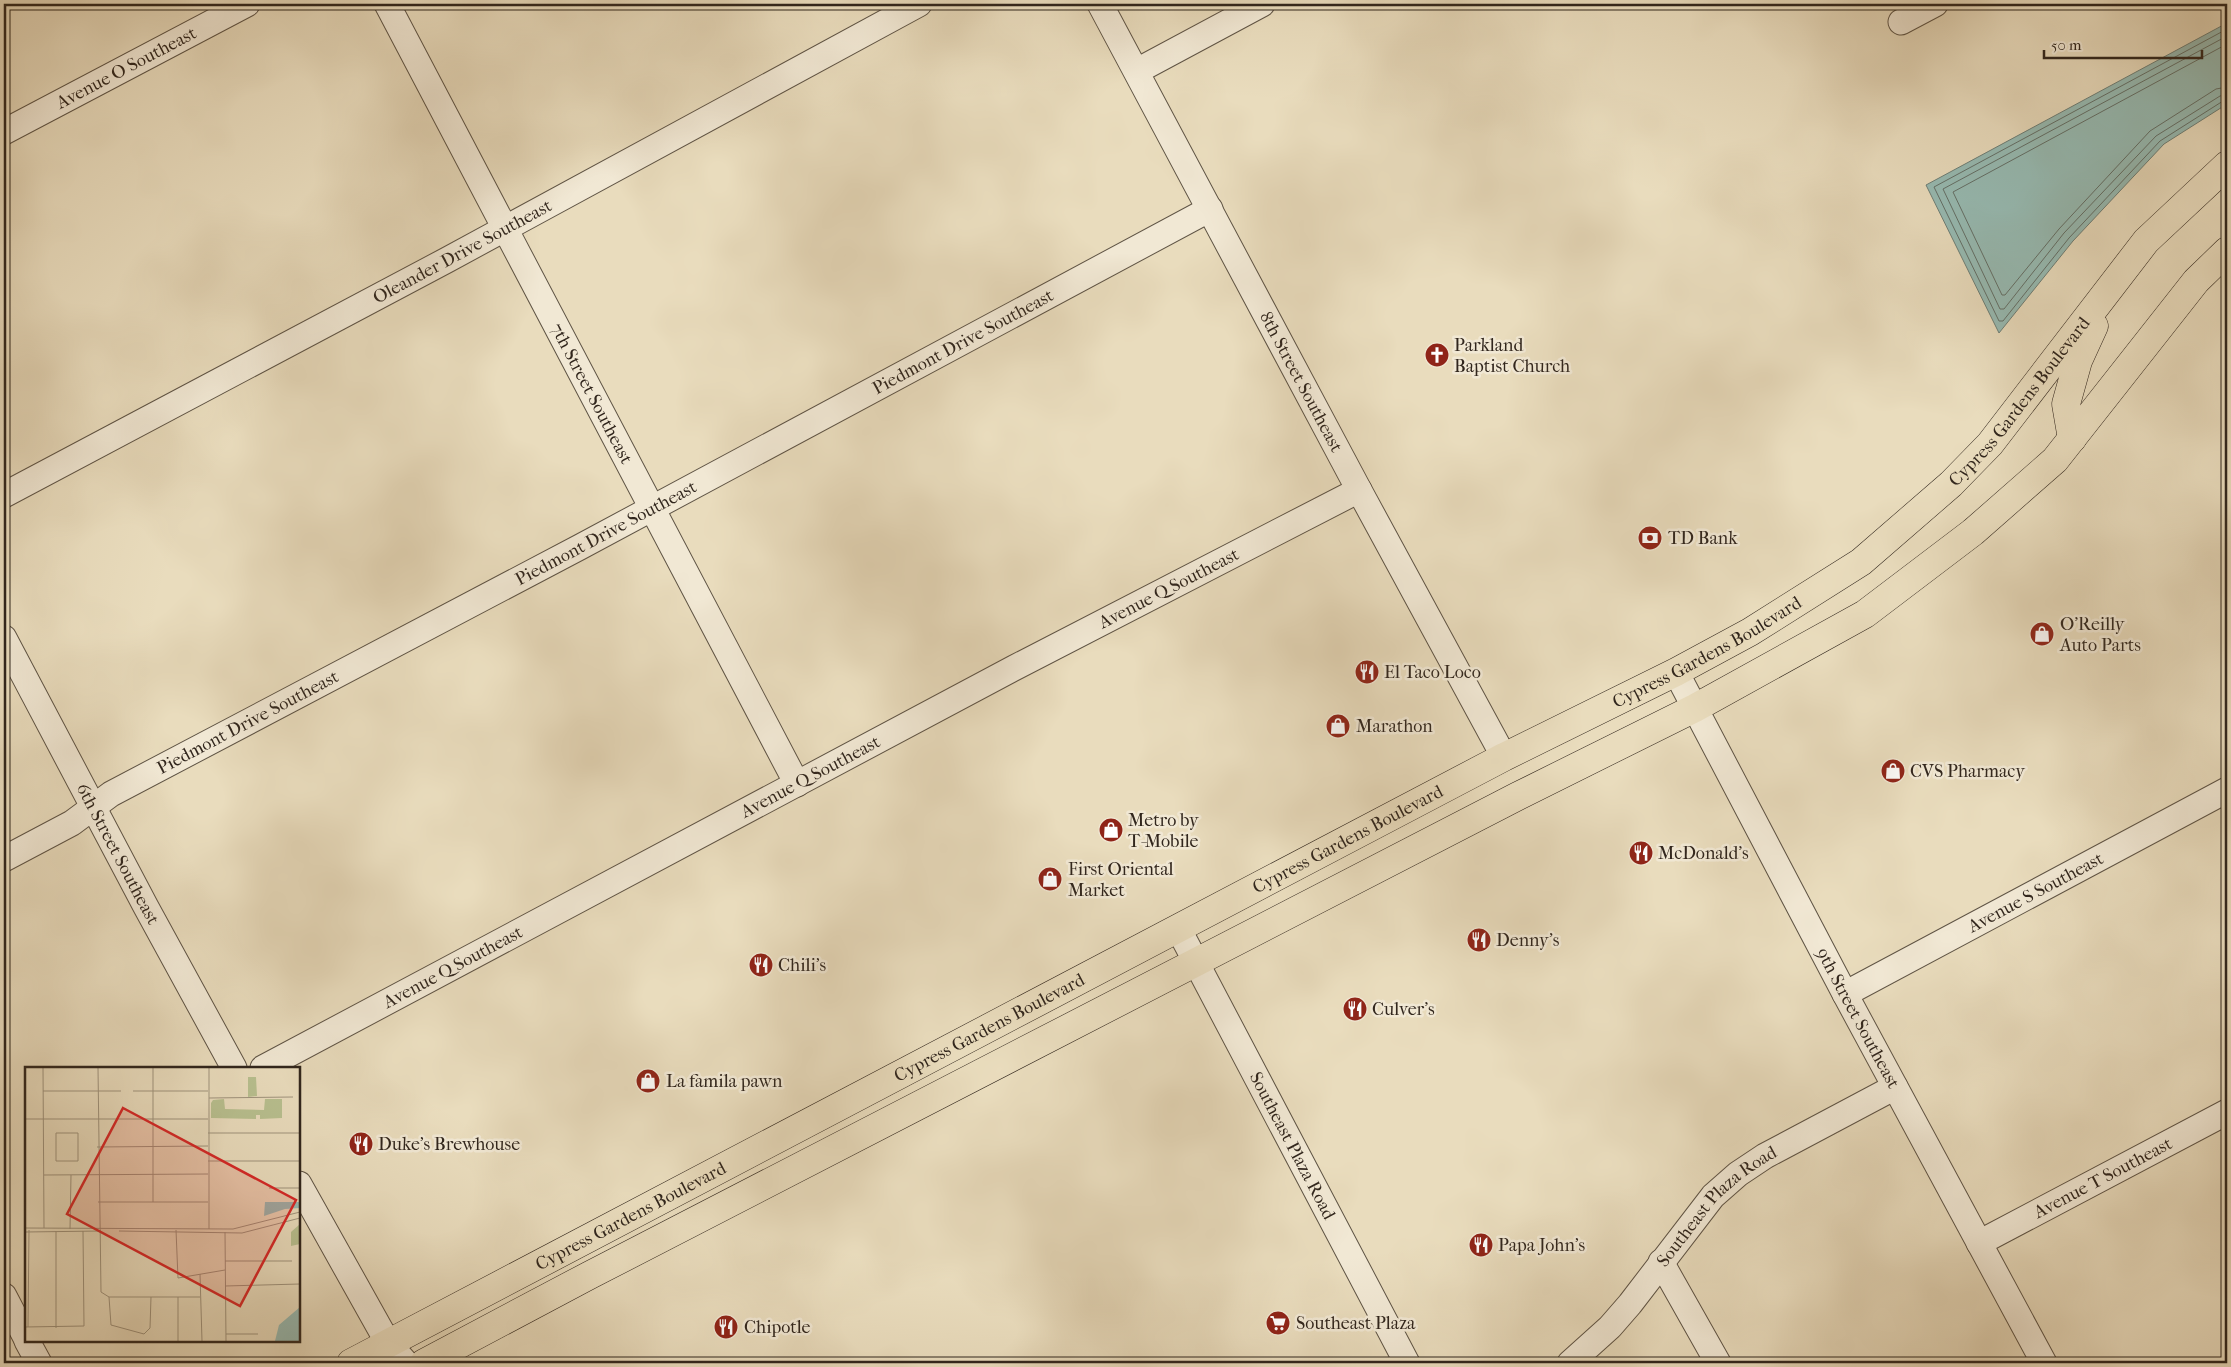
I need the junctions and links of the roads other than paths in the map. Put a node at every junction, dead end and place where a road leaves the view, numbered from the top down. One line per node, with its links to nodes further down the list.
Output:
1 (247, 4): 9 (street, Avenue O Southeast)
2 (387, 4): 12 (street, 7th Street Southeast)
3 (919, 4): 12 (street, Oleander Drive Southeast)
4 (1100, 4): 8 (street, 8th Street Southeast)
5 (1262, 4): 8 (street)
6 (1935, 4): 7 (street)
7 (1901, 22)
8 (1137, 71): 11 (street, 8th Street Southeast)
9 (4, 132)
10 (2227, 165): 13 (main road, Cypress Gardens Boulevard)
11 (1210, 209): 16 (street, 8th Street Southeast); 18 (street, Piedmont Drive Southeast)
12 (506, 226): 17 (street, Oleander Drive Southeast); 18 (street, 7th Street Southeast)
13 (2146, 241): 15 (main road); 20 (main road, Cypress Gardens Boulevard)
14 (2227, 251): 15 (main road, Cypress Gardens Boulevard)
15 (2072, 439): 21 (main road, Cypress Gardens Boulevard)
16 (1359, 490): 22 (street, 8th Street Southeast); 23 (street, Avenue Q Southeast)
17 (4, 495)
18 (652, 507): 23 (street, 7th Street Southeast); 25 (street, Piedmont Drive Southeast)
19 (4, 638): 25 (street, 6th Street Southeast)
20 (1676, 672): 21 (street, 9th Street Southeast); 22 (main road, Cypress Gardens Boulevard)
21 (1695, 708): 26 (main road, Cypress Gardens Boulevard); 30 (street, 9th Street Southeast)
22 (1504, 757): 26 (main road); 28 (main road, Cypress Gardens Boulevard)
23 (797, 784): 32 (street, Avenue Q Southeast)
24 (2227, 790): 30 (street, Avenue S Southeast)
25 (93, 808): 27 (street, Piedmont Drive Southeast); 31 (street, 6th Street Southeast)
26 (1426, 844): 29 (main road, Cypress Gardens Boulevard)
27 (4, 859)
28 (1178, 928): 29 (street, Southeast Plaza Road); 33 (main road, Cypress Gardens Boulevard)
29 (1196, 962): 37 (main road, Cypress Gardens Boulevard); 50 (street, Southeast Plaza Road)
30 (1845, 994): 34 (street, 9th Street Southeast)
31 (233, 1067)
32 (265, 1067)
33 (910, 1068): 36 (main road, Cypress Gardens Boulevard); 37 (main road)
34 (1895, 1087): 39 (street, 9th Street Southeast); 40 (street, Southeast Plaza Road)
35 (2227, 1112): 39 (street, Avenue T Southeast)
36 (775, 1140): 41 (main road); 45 (main road, Cypress Gardens Boulevard)
37 (829, 1152): 41 (main road, Cypress Gardens Boulevard)
38 (300, 1186): 45 (street)
39 (1979, 1243): 53 (street, 9th Street Southeast)
40 (1661, 1262): 51 (street, Southeast Plaza Road); 52 (street)
41 (590, 1275): 49 (main road, Cypress Gardens Boulevard)
42 (4, 1296): 43 (street)
43 (25, 1336)
44 (28, 1342): 46 (street)
45 (388, 1343): 47 (main road, Cypress Gardens Boulevard); 48 (street)
46 (39, 1363)
47 (351, 1363)
48 (406, 1363)
49 (424, 1363)
50 (1407, 1363)
51 (1570, 1363)
52 (1718, 1363)
53 (2044, 1363)

